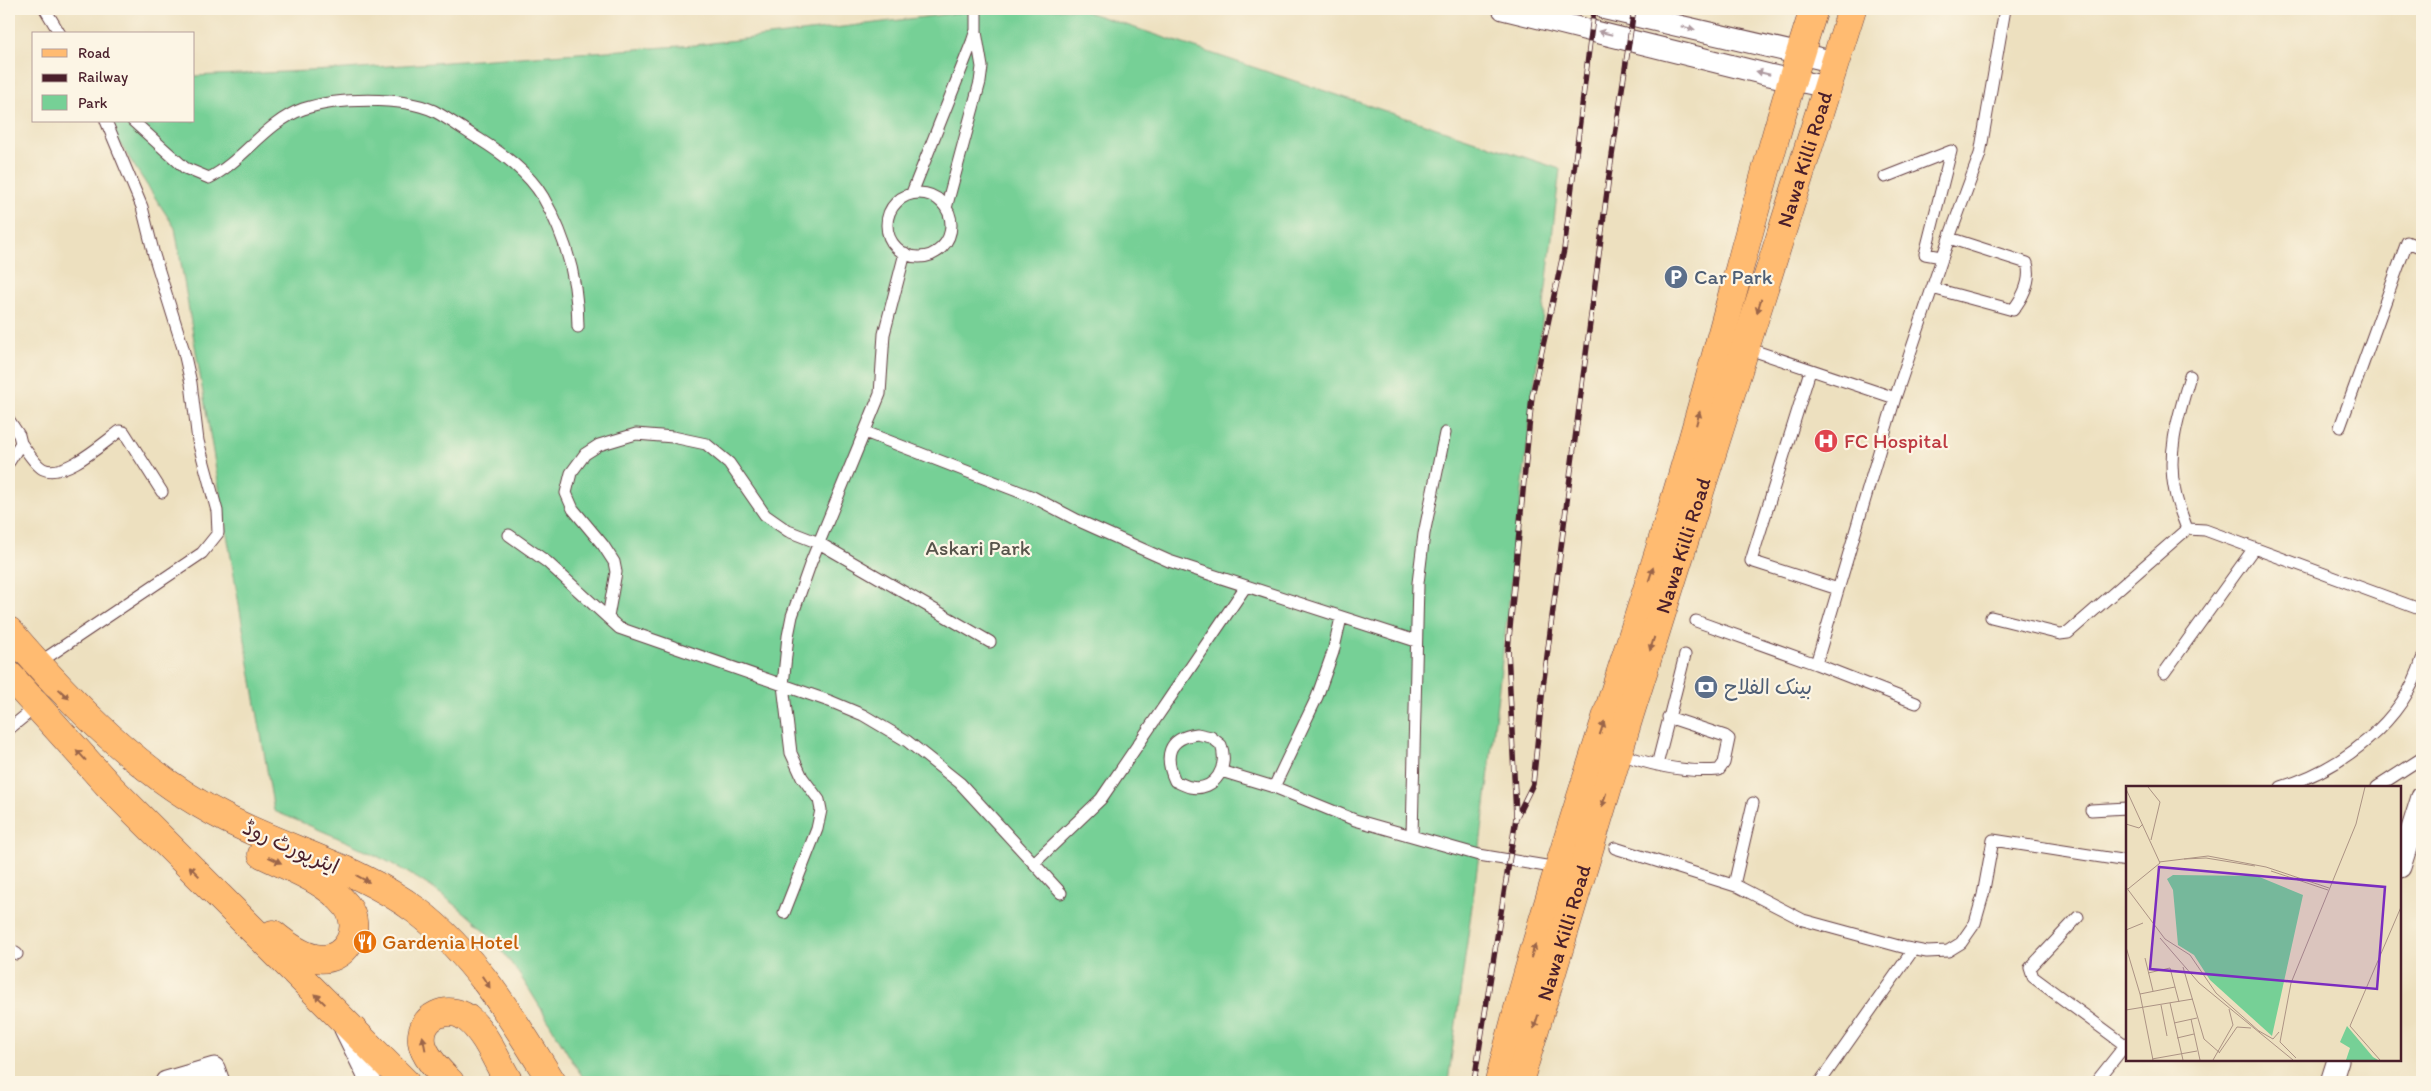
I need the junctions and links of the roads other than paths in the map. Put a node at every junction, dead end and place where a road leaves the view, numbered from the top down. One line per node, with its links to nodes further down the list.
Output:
1 (45, 9): 9 (lane)
2 (976, 9): 8 (lane)
3 (1503, 9): 12 (street, one-way to 3)
4 (1606, 9): 10 (street, one-way to 10)
5 (1814, 9): 10 (main road, Nawa Killi Road)
6 (1852, 9): 11 (main road, Nawa Killi Road)
7 (2005, 9): 18 (lane)
8 (976, 30): 16 (lane); 17 (lane)
9 (59, 32)
10 (1799, 54): 11 (street); 12 (main road, Nawa Killi Road)
11 (1831, 75): 12 (street); 24 (main road, Nawa Killi Road, one-way to 24)
12 (1791, 80): 77 (main road, Nawa Killi Road, one-way to 12)
13 (106, 122): 51 (lane)
14 (134, 122): 23 (lane)
15 (1885, 176): 21 (lane)
16 (912, 193): 17 (lane); 20 (lane)
17 (946, 208): 20 (lane)
18 (1949, 238): 21 (lane); 22 (lane)
19 (2422, 248): 29 (lane)
20 (905, 253): 30 (lane)
21 (1942, 257): 22 (lane)
22 (1932, 288): 27 (lane)
23 (578, 328)
24 (1746, 348): 25 (lane); 60 (main road, Nawa Killi Road, one-way to 60)
25 (1810, 371): 27 (lane); 40 (lane)
26 (2190, 376): 35 (lane)
27 (1895, 398): 40 (lane)
28 (9, 420): 32 (lane)
29 (2340, 427)
30 (865, 432): 37 (lane); 39 (lane)
31 (1445, 433): 47 (lane)
32 (21, 443): 33 (lane); 34 (lane)
33 (9, 462)
34 (162, 492)
35 (2187, 529): 38 (lane); 43 (lane)
36 (509, 535): 42 (lane)
37 (819, 543): 42 (lane); 48 (lane); 55 (lane)
38 (2254, 548): 41 (lane); 53 (lane)
39 (1246, 586): 44 (lane); 75 (lane)
40 (1838, 589): 52 (lane)
41 (2422, 610)
42 (608, 617): 55 (lane)
43 (1991, 617)
44 (1341, 618): 47 (lane); 66 (lane)
45 (1696, 621): 52 (lane)
46 (9, 631): 51 (main road, ایئرپورٹ روڈ)
47 (1416, 641): 72 (lane)
48 (990, 642)
49 (1685, 655): 58 (lane)
50 (2422, 659): 64 (lane)
51 (37, 664): 68 (main road, ایئرپورٹ روڈ, one-way to 68)
52 (1816, 664): 56 (lane)
53 (2164, 673)
54 (9, 675): 57 (main road)
55 (783, 685): 75 (lane); 81 (lane)
56 (1916, 704)
57 (37, 706): 59 (lane); 80 (main road, one-way to 57)
58 (1668, 717): 62 (lane); 62 (lane)
59 (9, 729)
60 (1618, 753): 62 (lane); 95 (main road, Nawa Killi Road, one-way to 95)
61 (2422, 758): 65 (lane)
62 (1657, 765)
63 (1221, 771): 63 (lane); 66 (lane)
64 (2285, 786)
65 (2379, 786)
66 (1274, 787): 72 (lane)
67 (2422, 797): 76 (street)
68 (196, 801): 80 (main road, one-way to 80); 93 (main road, ایئرپورٹ روڈ, one-way to 93)
69 (1753, 803): 78 (lane)
70 (2126, 808): 71 (lane)
71 (2091, 810)
72 (1412, 836): 77 (lane)
73 (1615, 848): 78 (lane)
74 (2126, 861): 83 (lane)
75 (1034, 863): 79 (lane)
76 (2401, 864)
77 (1558, 868): 94 (main road, Nawa Killi Road, one-way to 77)
78 (1734, 885): 83 (lane)
79 (1061, 893)
80 (223, 901): 84 (main road, one-way to 80)
81 (784, 913)
82 (2078, 917): 85 (lane)
83 (1913, 950): 96 (lane)
84 (339, 1018): 89 (street); 90 (main road)
85 (2126, 1044): 97 (lane)
86 (2338, 1061): 98 (street)
87 (166, 1082): 88 (street)
88 (219, 1082)
89 (371, 1082)
90 (405, 1082)
91 (450, 1082): 92 (main road, one-way to 92)
92 (509, 1082)
93 (552, 1082)
94 (1499, 1082)
95 (1519, 1082)
96 (1820, 1082)
97 (2096, 1082)
98 (2331, 1082)

